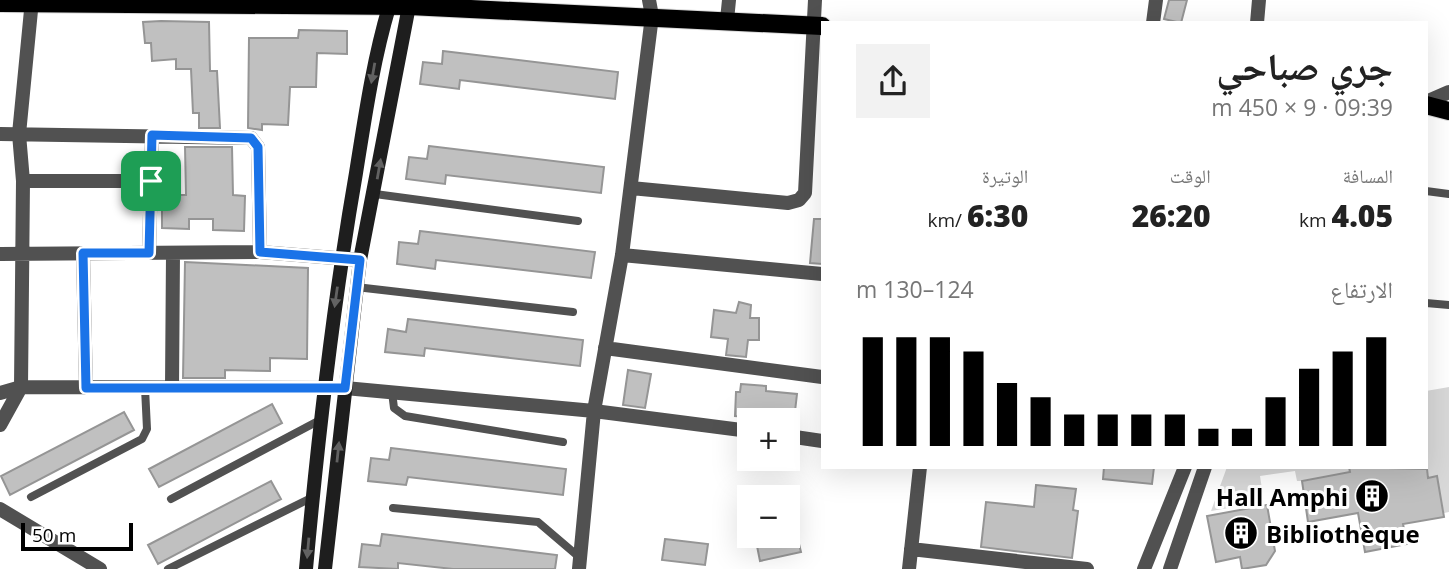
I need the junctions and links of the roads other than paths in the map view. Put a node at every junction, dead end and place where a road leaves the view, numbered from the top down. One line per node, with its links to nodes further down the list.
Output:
1 (729, 0): 10 (street)
2 (815, 0): 13 (street)
3 (1156, 0): 11 (street)
4 (1259, 0): 12 (street)
5 (32, 1): 6 (main road); 7 (main road); 19 (street)
6 (0, 2)
7 (191, 2): 8 (main road)
8 (401, 3): 9 (main road); 25 (main road, one-way to 8); 35 (main road, one-way to 35)
9 (650, 8): 10 (main road); 23 (street)
10 (727, 20): 13 (main road)
11 (1153, 21)
12 (1257, 21)
13 (818, 26): 23 (street)
14 (1449, 92): 15 (street)
15 (1428, 103)
16 (1428, 105): 17 (main road)
17 (1449, 111)
18 (0, 134): 19 (street)
19 (19, 134): 20 (street); 21 (street)
20 (152, 135): 22 (street); 28 (street)
21 (23, 180): 22 (street); 33 (street)
22 (151, 181): 30 (street)
23 (631, 188): 34 (street)
24 (1428, 191): 26 (lane)
25 (375, 194): 27 (lane); 36 (main road)
26 (1449, 194)
27 (578, 221)
28 (260, 252): 31 (street); 35 (street)
29 (83, 253): 30 (street); 33 (street); 45 (street)
30 (149, 253): 31 (street)
31 (173, 253): 47 (street)
32 (0, 254): 33 (street)
33 (22, 255): 44 (street)
34 (622, 255): 37 (street); 42 (street)
35 (341, 258): 36 (street); 48 (main road, one-way to 48)
36 (360, 260): 38 (main road)
37 (821, 274)
38 (356, 287): 41 (lane); 49 (main road)
39 (1428, 303): 40 (lane)
40 (1449, 306)
41 (573, 312)
42 (605, 348): 43 (street); 52 (street)
43 (821, 377)
44 (21, 387): 45 (street); 50 (street); 54 (street)
45 (86, 388): 46 (street)
46 (145, 388): 47 (street); 62 (lane)
47 (172, 388): 48 (street)
48 (323, 388): 49 (street); 53 (main road)
49 (345, 388): 51 (street); 72 (main road, one-way to 49)
50 (0, 393)
51 (392, 393): 52 (street); 58 (lane)
52 (594, 411): 55 (street); 68 (street)
53 (320, 420): 63 (main road); 64 (lane)
54 (0, 425)
55 (737, 429)
56 (800, 438): 57 (street)
57 (821, 441)
58 (563, 442)
59 (920, 469): 67 (street)
60 (1184, 469): 75 (street)
61 (1204, 469): 76 (street)
62 (31, 497)
63 (313, 498): 70 (lane); 71 (main road, one-way to 71)
64 (171, 499)
65 (393, 508): 68 (lane)
66 (0, 509): 69 (street)
67 (911, 549): 73 (street); 74 (street)
68 (579, 563)
69 (100, 569)
70 (168, 569)
71 (306, 569)
72 (325, 569)
73 (909, 569)
74 (1087, 569)
75 (1144, 569)
76 (1170, 569)

